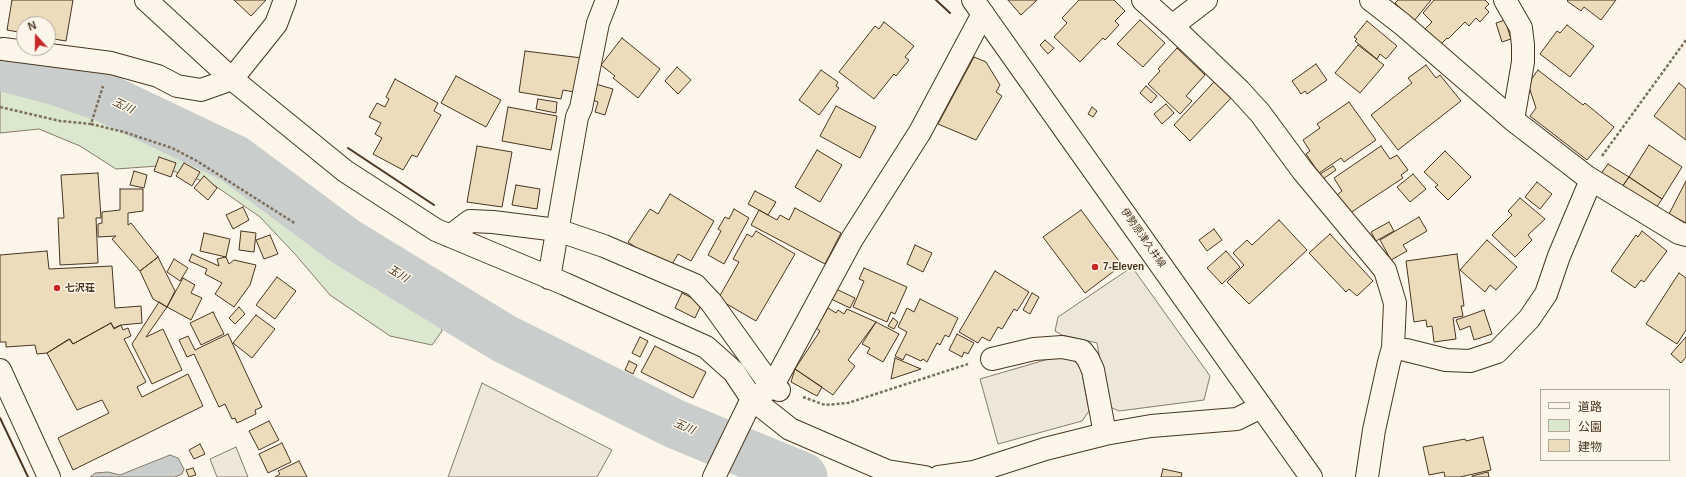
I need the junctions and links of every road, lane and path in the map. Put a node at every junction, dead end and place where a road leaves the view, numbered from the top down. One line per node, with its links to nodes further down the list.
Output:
1 (146, 0): 13 (street)
2 (285, 0): 13 (street)
3 (607, 0): 19 (street)
4 (1143, 0): 9 (street)
5 (1206, 0): 9 (street)
6 (1372, 0): 15 (street)
7 (1505, 0): 15 (street)
8 (978, 7): 26 (street); 28 (street, 伊勢原津久井線)
9 (1172, 26): 23 (street)
10 (1686, 40): 17 (path)
11 (3, 48): 12 (street)
12 (111, 63): 13 (street); 16 (path)
13 (232, 78): 20 (street)
14 (0, 107): 16 (path)
15 (1513, 120): 17 (street)
16 (91, 124): 18 (path)
17 (1589, 178): 21 (street); 23 (street)
18 (296, 224)
19 (557, 230): 20 (street); 22 (street); 26 (street)
20 (450, 236): 22 (street)
21 (1686, 236)
22 (549, 278): 27 (street)
23 (1394, 348): 35 (street)
24 (992, 359): 26 (path); 29 (street)
25 (0, 370): 31 (street)
26 (775, 389): 27 (street)
27 (752, 399): 30 (street); 32 (street)
28 (1261, 407): 29 (street); 34 (street, 伊勢原津久井線)
29 (1104, 434): 33 (street)
30 (715, 474)
31 (49, 477)
32 (926, 477)
33 (939, 477)
34 (1311, 477)
35 (1367, 477)

